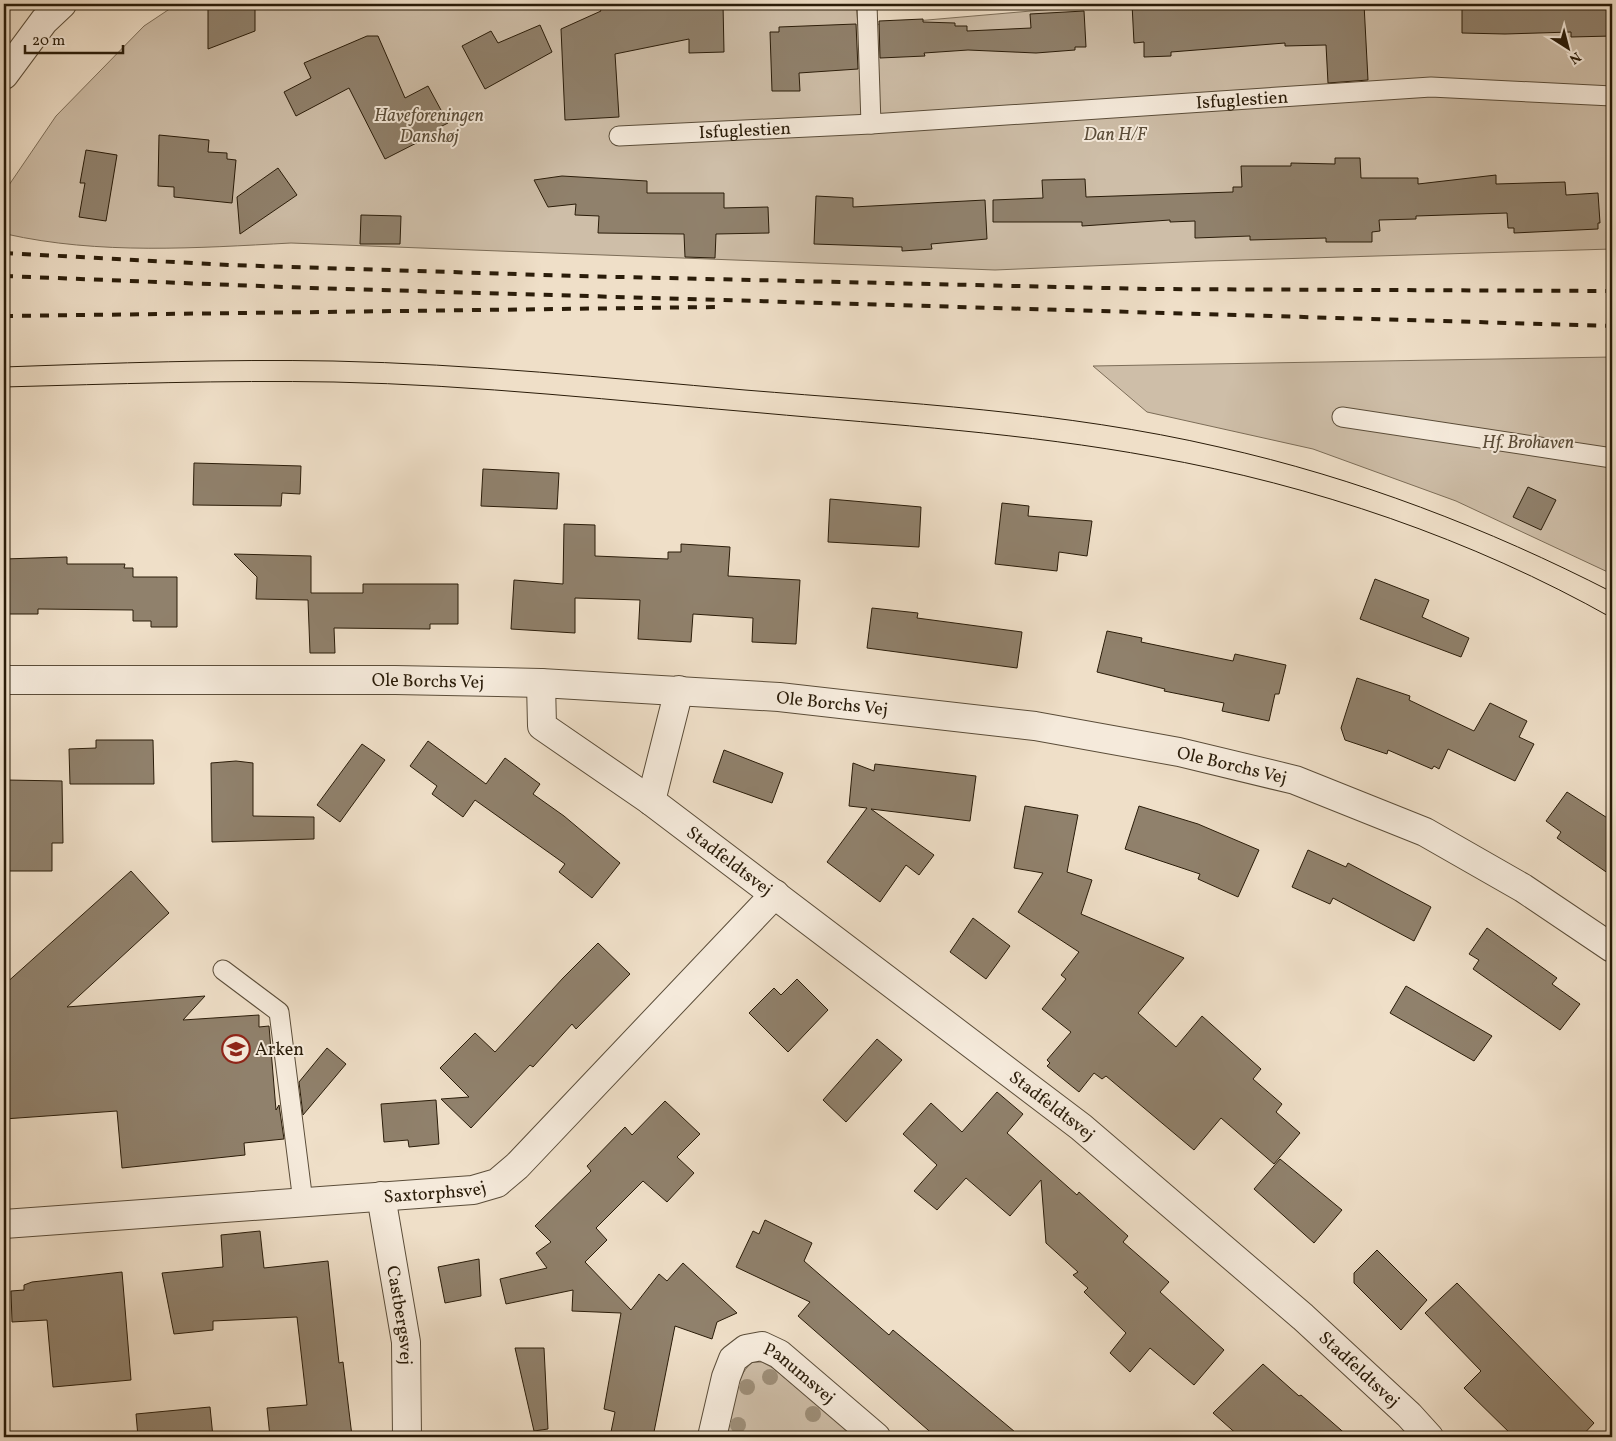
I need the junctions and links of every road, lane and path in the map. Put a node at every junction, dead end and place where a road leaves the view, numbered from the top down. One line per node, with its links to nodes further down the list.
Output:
1 (867, 4): 5 (lane)
2 (46, 10): 3 (street)
3 (4, 75)
4 (1612, 96): 5 (lane, Isfuglestien)
5 (871, 124): 6 (lane, Isfuglestien)
6 (619, 136)
7 (1342, 417): 8 (lane)
8 (1612, 458)
9 (4, 680): 10 (street, Ole Borchs Vej)
10 (541, 683): 11 (street, Ole Borchs Vej); 12 (street, Stadfeldtsvej)
11 (679, 690): 12 (street); 14 (street, Ole Borchs Vej)
12 (651, 801): 13 (street, Stadfeldtsvej)
13 (775, 894): 16 (street, Saxtorphsvej); 22 (street, Stadfeldtsvej)
14 (1612, 948)
15 (222, 970): 17 (lane)
16 (381, 1196): 17 (street, Saxtorphsvej); 19 (street, Castbergsvej)
17 (303, 1202): 18 (street, Saxtorphsvej)
18 (4, 1224)
19 (407, 1437)
20 (712, 1437): 21 (street, Panumsvej)
21 (876, 1437)
22 (1429, 1437)

